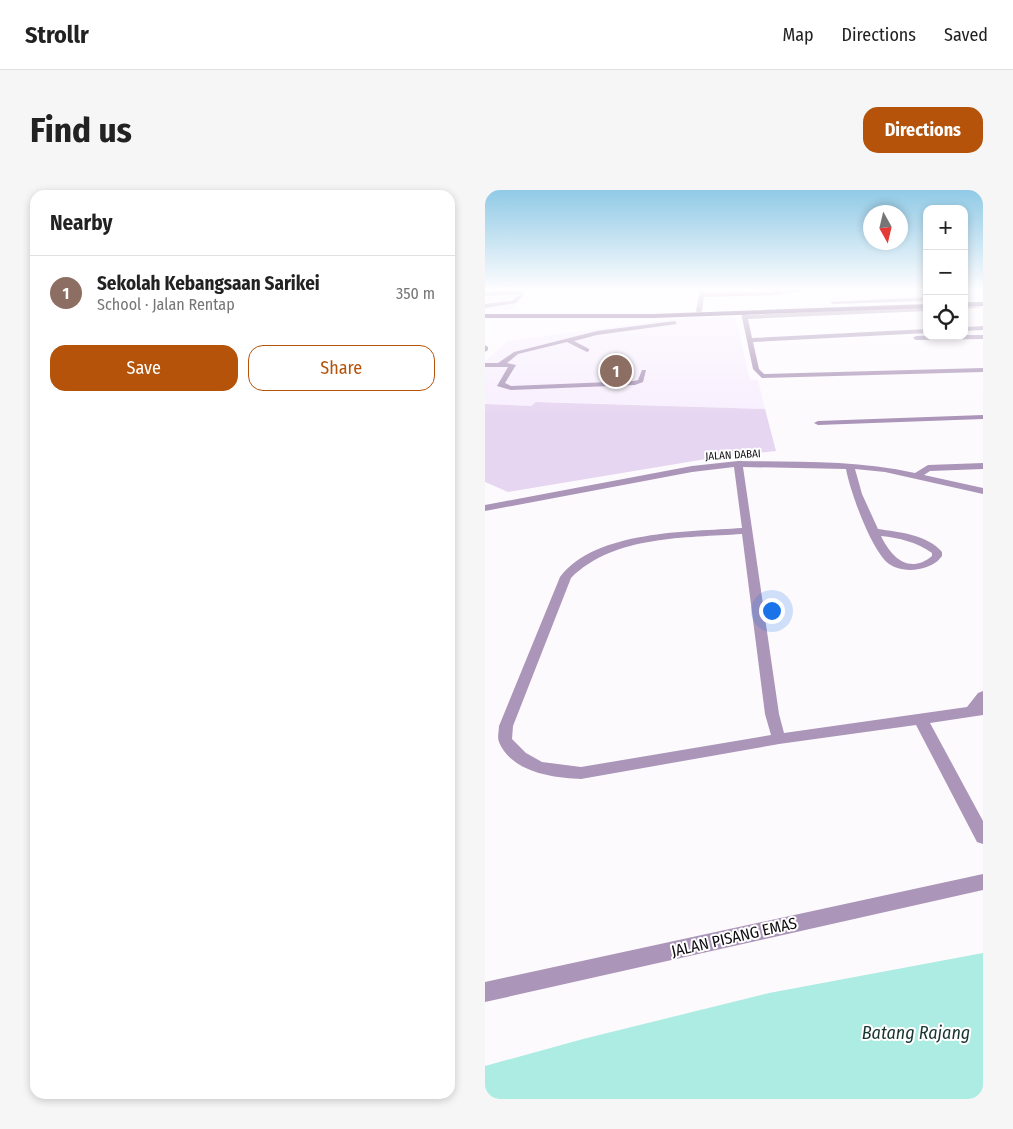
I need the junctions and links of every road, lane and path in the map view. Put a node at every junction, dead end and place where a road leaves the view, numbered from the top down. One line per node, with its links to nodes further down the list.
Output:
1 (617, 330): 6 (street)
2 (748, 330): 7 (street)
3 (923, 331): 4 (street)
4 (816, 336): 5 (street); 7 (street)
5 (983, 337)
6 (568, 340): 9 (street); 11 (street)
7 (750, 340): 14 (street)
8 (555, 350): 12 (street)
9 (587, 350)
10 (485, 365): 11 (street)
11 (500, 365): 12 (street)
12 (513, 365): 13 (street)
13 (645, 370)
14 (983, 370)
15 (983, 418): 16 (street)
16 (818, 423)
17 (738, 464): 18 (street, JALAN DABAI); 24 (street, JALAN DABAI); 25 (street)
18 (850, 466): 20 (street, JALAN DABAI); 26 (street)
19 (983, 466): 20 (street)
20 (917, 476): 21 (street, JALAN DABAI)
21 (948, 484): 22 (street, JALAN DABAI); 23 (street)
22 (983, 491)
23 (983, 496)
24 (485, 508)
25 (746, 531): 30 (street); 30 (street)
26 (874, 532): 26 (street)
27 (983, 696): 28 (street)
28 (978, 710): 29 (street)
29 (920, 718): 30 (street); 31 (street)
30 (779, 739)
31 (983, 837)
32 (983, 882): 33 (street, JALAN PISANG EMAS)
33 (485, 992)

